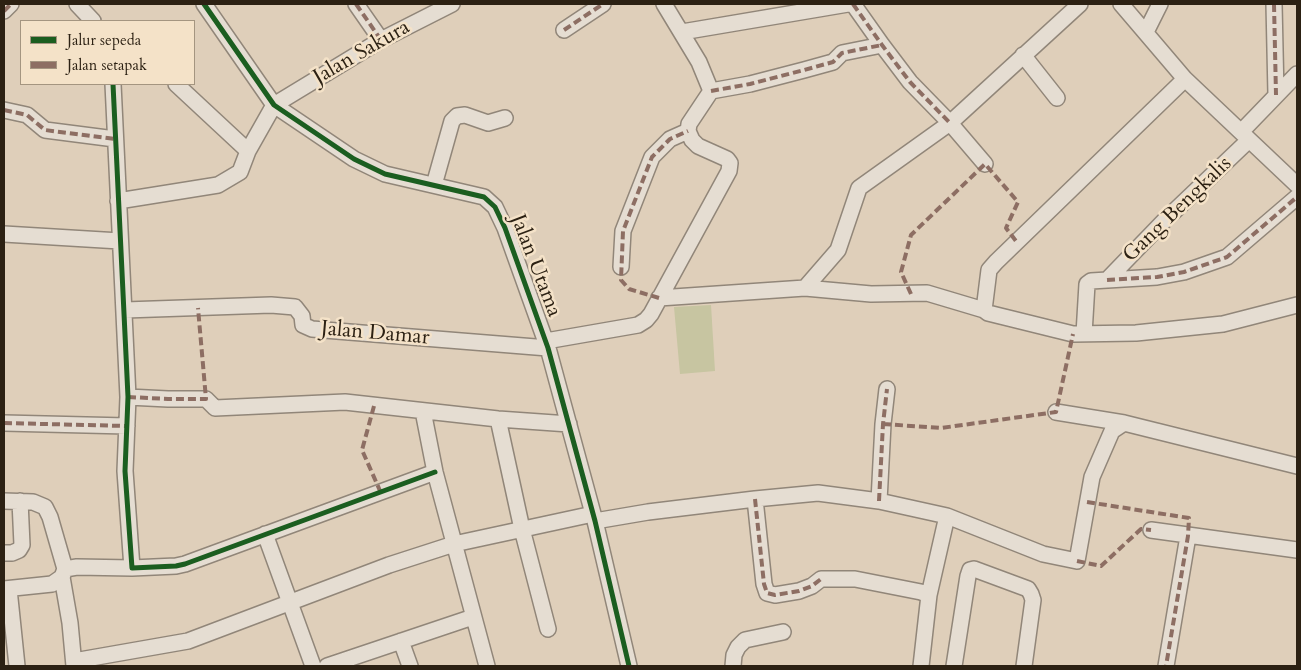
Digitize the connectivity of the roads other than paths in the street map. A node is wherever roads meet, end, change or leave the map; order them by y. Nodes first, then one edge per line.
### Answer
1 (11, 4) edge
2 (76, 4) edge
3 (204, 4) edge
4 (356, 4) edge
5 (452, 4) edge
6 (603, 4) edge
7 (664, 4) edge
8 (848, 4) edge
9 (853, 4) edge
10 (1080, 4) edge
11 (1121, 4) edge
12 (1160, 4) edge
13 (1274, 4) edge
14 (4, 11) edge
15 (92, 20) edge
16 (564, 30) dead end
17 (682, 32) junction
18 (1146, 32) junction
19 (381, 40) junction
20 (882, 45) junction
21 (1023, 55) junction
22 (1297, 74) edge
23 (1185, 78) junction
24 (113, 85) edge
25 (177, 85) edge
26 (711, 92) junction
27 (1276, 95) junction
28 (1057, 98) dead end
29 (274, 105) junction
30 (4, 110) edge
31 (505, 118) dead end
32 (950, 123) junction
33 (688, 131) junction
34 (1245, 136) junction
35 (116, 139) junction
36 (248, 151) junction
37 (985, 164) dead end
38 (1297, 184) edge
39 (434, 185) junction
40 (1297, 197) edge
41 (118, 201) junction
42 (4, 234) edge
43 (120, 241) junction
44 (621, 267) dead end
45 (1107, 280) junction
46 (806, 288) junction
47 (659, 298) junction
48 (1297, 305) edge
49 (124, 310) junction
50 (984, 310) junction
51 (1084, 334) junction
52 (547, 344) junction
53 (887, 389) dead end
54 (128, 396) junction
55 (423, 411) junction
56 (1056, 412) dead end
57 (498, 419) junction
58 (4, 423) edge
59 (1124, 423) junction
60 (569, 424) junction
61 (127, 426) junction
62 (1297, 466) edge
63 (435, 472) junction
64 (755, 498) junction
65 (4, 501) edge
66 (879, 501) junction
67 (20, 502) junction
68 (947, 516) junction
69 (594, 518) junction
70 (522, 529) junction
71 (1151, 530) dead end
72 (265, 534) junction
73 (1188, 536) junction
74 (454, 544) junction
75 (1297, 550) edge
76 (4, 553) edge
77 (132, 568) junction
78 (64, 573) junction
79 (6, 589) edge
80 (930, 595) junction
81 (291, 604) junction
82 (474, 616) junction
83 (548, 630) dead end
84 (783, 632) dead end
85 (401, 641) junction
86 (74, 664) edge
87 (17, 666) edge
88 (314, 666) edge
89 (331, 666) edge
90 (410, 666) edge
91 (487, 666) edge
92 (629, 666) edge
93 (733, 666) edge
94 (921, 666) edge
95 (954, 666) edge
96 (1024, 666) edge
97 (1166, 666) edge

1 - 14 street
2 - 15 street
3 - 29 street, Jalan Utama
4 - 19 street
5 - 19 street, Jalan Sakura
6 - 16 street
7 - 17 street
8 - 17 street
9 - 20 street
10 - 21 street
11 - 18 street
12 - 18 street
13 - 27 street
17 - 26 street
18 - 23 street
19 - 29 street, Jalan Sakura
20 - 26 street
20 - 32 street
21 - 28 street
21 - 32 street
22 - 27 street, Gang Bengkalis
23 - 34 street
23 - 50 street
24 - 35 street
25 - 36 street
26 - 33 street
27 - 34 street, Gang Bengkalis
29 - 36 street
29 - 39 street, Jalan Utama
30 - 35 street
31 - 39 street
32 - 37 street
32 - 46 street
33 - 44 street
33 - 47 street
34 - 38 street
34 - 45 street, Gang Bengkalis
35 - 41 street
36 - 41 street
39 - 52 street, Jalan Utama
40 - 45 street
41 - 43 street
42 - 43 street
43 - 49 street
45 - 51 street
46 - 47 street
46 - 50 street
47 - 52 street
48 - 51 street
49 - 52 street, Jalan Damar
49 - 54 street
50 - 51 street
52 - 60 street, Jalan Utama
53 - 66 street
54 - 55 street
54 - 61 street
55 - 57 street
55 - 63 street
56 - 59 street
57 - 60 street
57 - 70 street
58 - 61 street
59 - 62 street
59 - 68 street
60 - 69 street, Jalan Utama
61 - 77 street
63 - 72 street
63 - 74 street
64 - 66 street
64 - 69 street
64 - 80 street
65 - 67 street
66 - 68 street
67 - 76 street
67 - 78 street
68 - 80 street
69 - 70 street
69 - 92 street, Jalan Utama
70 - 74 street
70 - 83 street
71 - 73 street
72 - 77 street
72 - 81 street
73 - 75 street
73 - 97 street
74 - 81 street
74 - 82 street
77 - 78 street
78 - 79 street
78 - 86 street
79 - 87 street
80 - 94 street
81 - 86 street
81 - 88 street
82 - 85 street
82 - 91 street
84 - 93 street
85 - 89 street
85 - 90 street
95 - 96 street

